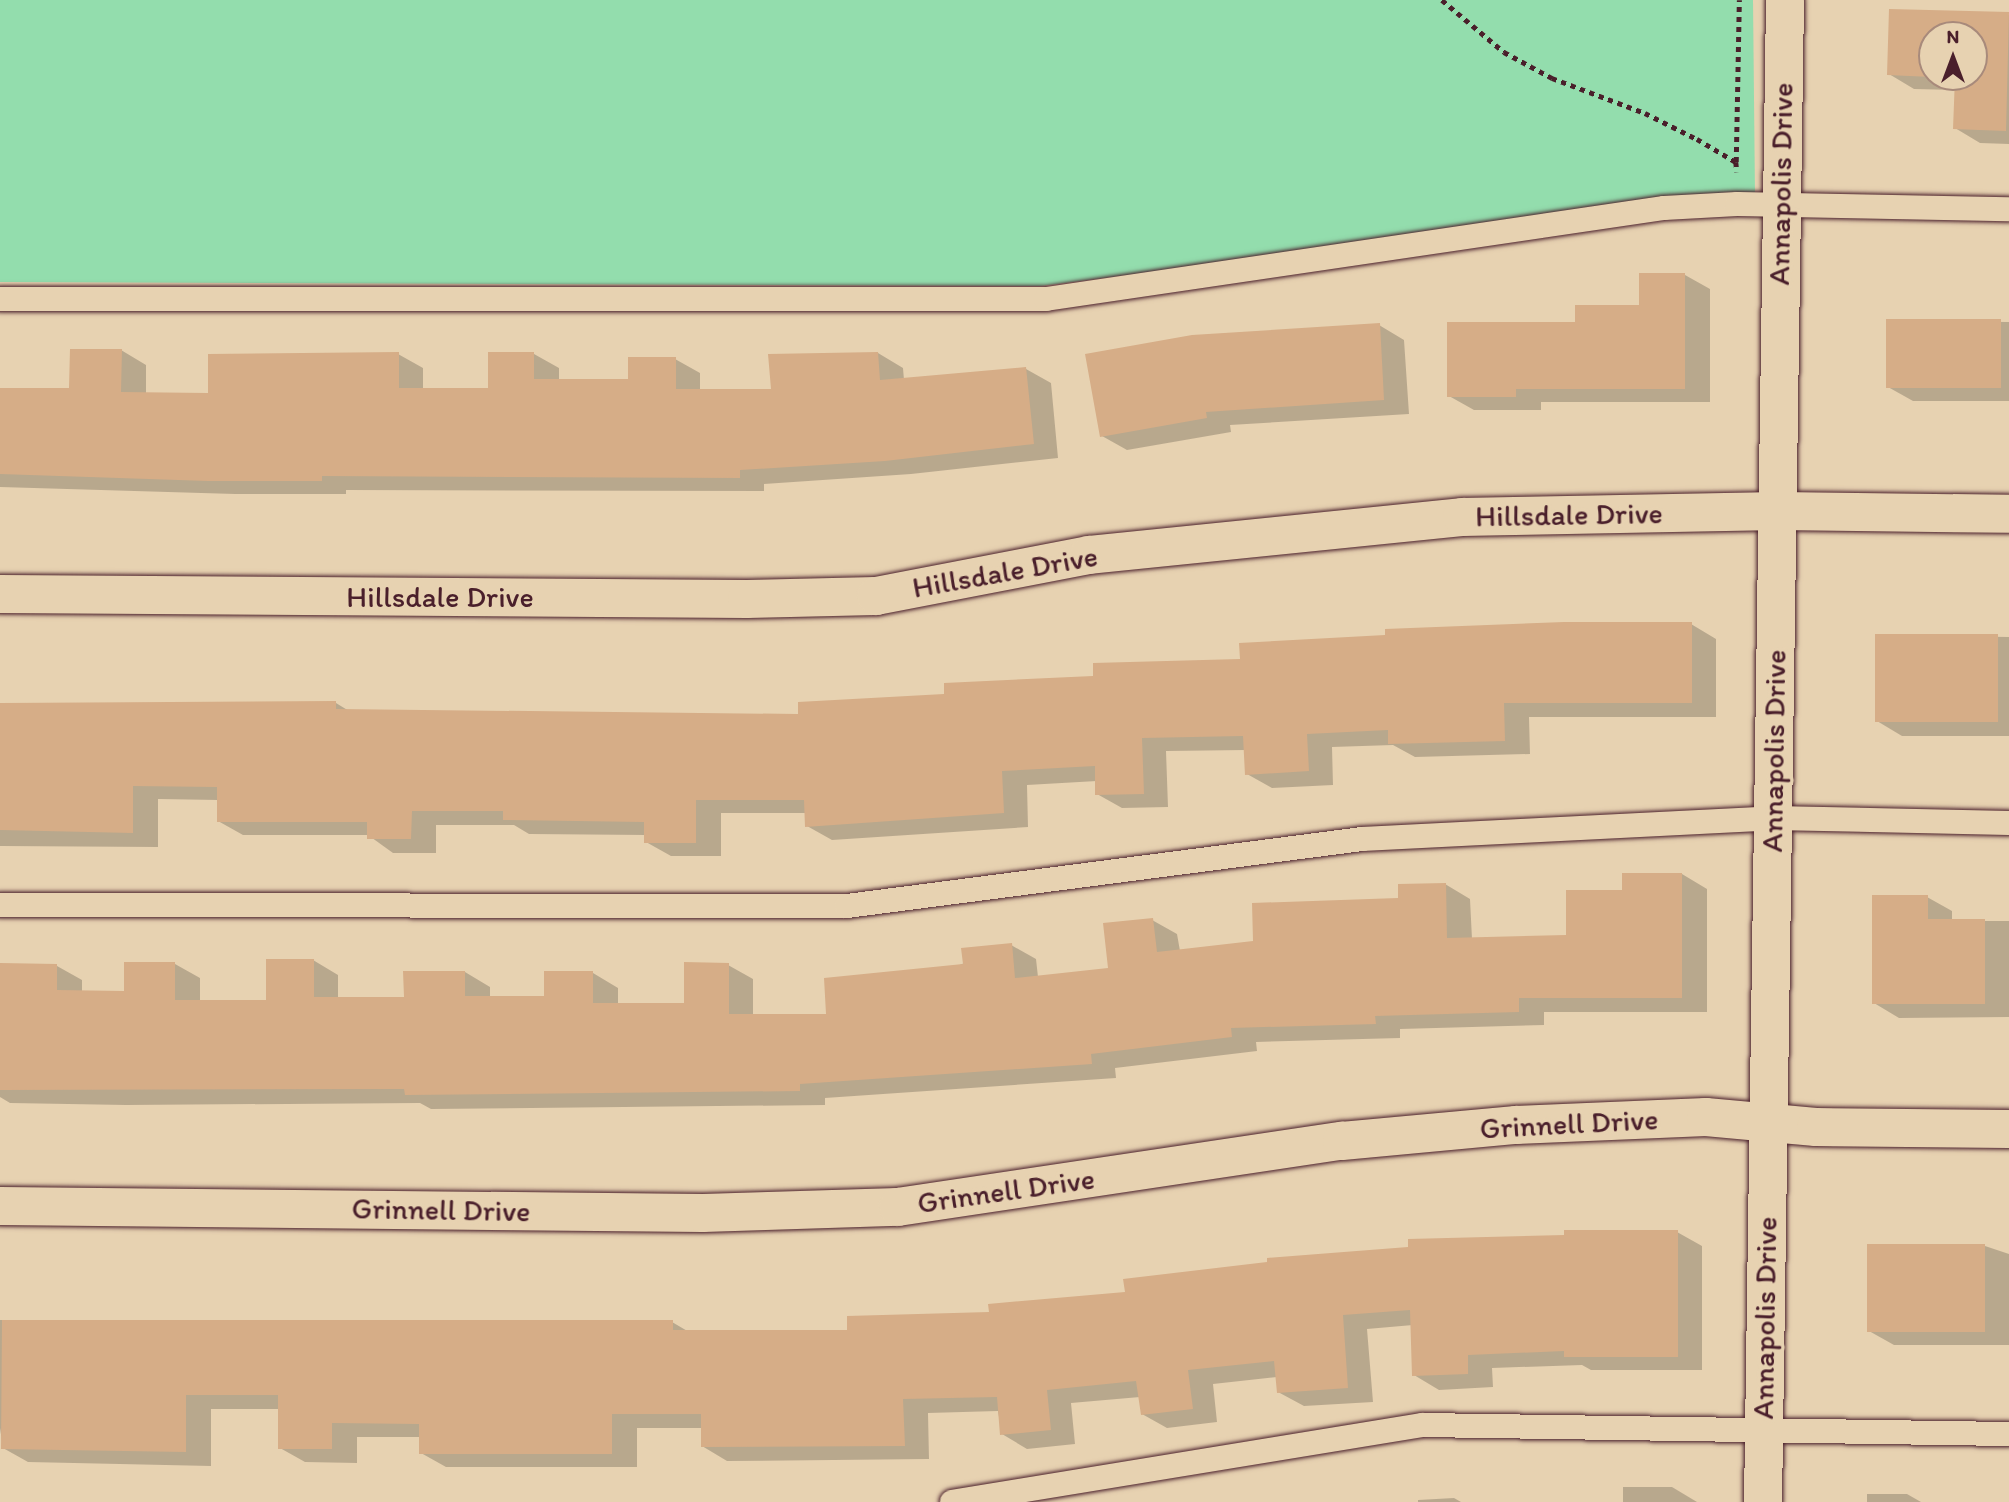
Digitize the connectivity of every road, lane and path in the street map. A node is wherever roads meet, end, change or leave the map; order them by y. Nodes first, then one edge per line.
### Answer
1 (1442, 0) edge
2 (1739, 0) edge
3 (1785, 0) edge
4 (1737, 162) junction
5 (1737, 204) junction
6 (1780, 207) junction
7 (2009, 209) edge
8 (0, 299) edge
9 (1778, 511) junction
10 (2009, 514) edge
11 (0, 594) edge
12 (1773, 818) junction
13 (2009, 823) edge
14 (0, 905) edge
15 (1767, 1122) junction
16 (2009, 1129) edge
17 (0, 1206) edge
18 (1764, 1431) junction
19 (2009, 1434) edge
20 (953, 1502) edge
21 (1763, 1502) edge

1 - 4 path
2 - 4 path
3 - 6 street, Annapolis Drive
4 - 5 path
5 - 6 lane
5 - 8 lane
6 - 7 lane
6 - 9 street, Annapolis Drive
9 - 10 street, Hillsdale Drive
9 - 11 street, Hillsdale Drive
9 - 12 street, Annapolis Drive
12 - 13 lane
12 - 14 lane
12 - 15 street, Annapolis Drive
15 - 16 street, Grinnell Drive
15 - 17 street, Grinnell Drive
15 - 18 street, Annapolis Drive
18 - 19 lane
18 - 20 lane
18 - 21 street, Annapolis Drive

